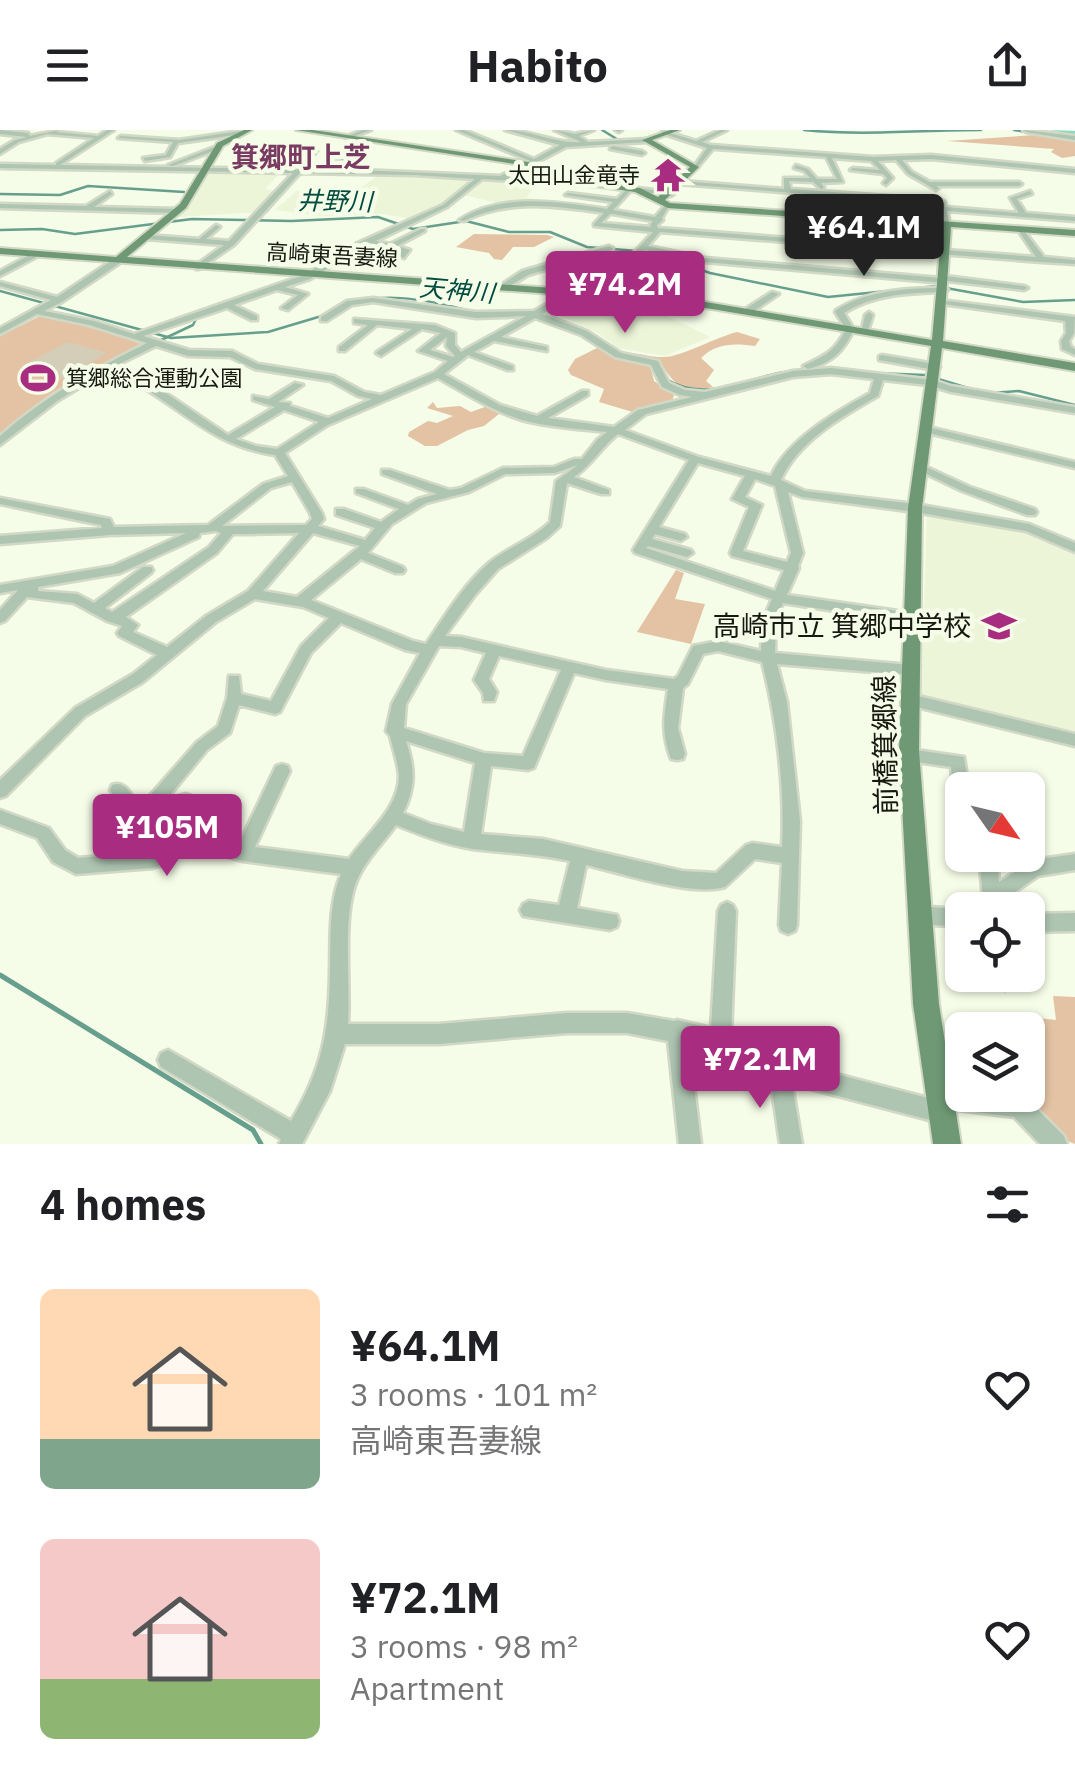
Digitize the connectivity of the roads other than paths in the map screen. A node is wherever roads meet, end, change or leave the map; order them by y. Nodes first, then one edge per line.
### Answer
1 (8, 130) edge
2 (56, 130) edge
3 (80, 130) edge
4 (162, 130) edge
5 (214, 130) edge
6 (299, 130) edge
7 (368, 130) edge
8 (458, 130) edge
9 (508, 130) edge
10 (554, 130) edge
11 (592, 130) edge
12 (641, 130) edge
13 (678, 130) edge
14 (724, 130) edge
15 (1026, 130) edge
16 (0, 132) edge
17 (245, 132) edge
18 (603, 132) edge
19 (33, 133) edge
20 (46, 133) junction
21 (66, 134) junction
22 (104, 134) edge
23 (137, 134) edge
24 (660, 134) junction
25 (518, 135) junction
26 (348, 137) junction
27 (528, 138) junction
28 (1075, 138) edge
29 (580, 139) junction
30 (646, 140) junction
31 (177, 142) junction
32 (627, 142) junction
33 (697, 142) junction
34 (569, 144) junction
35 (496, 145) junction
36 (711, 147) junction
37 (216, 148) junction
38 (616, 149) junction
39 (548, 151) junction
40 (642, 153) dead end
41 (0, 154) edge
42 (828, 156) junction
43 (903, 156) junction
44 (165, 158) junction
45 (873, 159) junction
46 (950, 159) junction
47 (182, 160) junction
48 (528, 161) junction
49 (57, 164) junction
50 (32, 165) junction
51 (607, 165) dead end
52 (0, 166) edge
53 (22, 166) junction
54 (380, 166) dead end
55 (131, 167) junction
56 (165, 168) junction
57 (696, 168) junction
58 (1040, 168) junction
59 (205, 169) junction
60 (356, 169) junction
61 (853, 170) dead end
62 (298, 171) junction
63 (324, 171) junction
64 (834, 171) junction
65 (1075, 171) edge
66 (882, 172) junction
67 (954, 174) junction
68 (0, 175) edge
69 (1011, 176) dead end
70 (481, 177) junction
71 (1046, 178) dead end
72 (314, 179) dead end
73 (500, 179) junction
74 (581, 180) junction
75 (815, 181) junction
76 (877, 181) dead end
77 (681, 183) junction
78 (886, 183) junction
79 (928, 183) junction
80 (594, 184) junction
81 (1019, 184) dead end
82 (633, 189) junction
83 (771, 189) junction
84 (788, 190) junction
85 (110, 193) dead end
86 (671, 194) junction
87 (826, 194) junction
88 (1030, 194) dead end
89 (460, 195) junction
90 (568, 195) dead end
91 (152, 197) dead end
92 (892, 198) junction
93 (620, 201) junction
94 (663, 203) junction
95 (497, 205) junction
96 (0, 206) edge
97 (944, 206) junction
98 (88, 207) junction
99 (136, 209) junction
100 (177, 211) junction
101 (609, 212) junction
102 (762, 213) junction
103 (1024, 215) junction
104 (1053, 217) junction
105 (1075, 218) edge
106 (462, 220) dead end
107 (660, 220) junction
108 (947, 225) junction
109 (216, 227) dead end
110 (423, 230) dead end
111 (1022, 230) junction
112 (657, 232) junction
113 (1057, 232) junction
114 (1075, 233) edge
115 (146, 237) junction
116 (200, 241) junction
117 (368, 241) junction
118 (231, 243) junction
119 (386, 246) junction
120 (609, 248) dead end
121 (643, 250) junction
122 (0, 251) edge
123 (350, 251) junction
124 (38, 254) junction
125 (946, 254) junction
126 (401, 256) dead end
127 (1042, 260) junction
128 (117, 261) junction
129 (1075, 262) edge
130 (199, 267) junction
131 (0, 274) edge
132 (312, 274) junction
133 (0, 284) edge
134 (505, 285) junction
135 (278, 288) junction
136 (944, 288) junction
137 (1024, 288) dead end
138 (577, 290) junction
139 (775, 294) dead end
140 (58, 300) junction
141 (228, 305) junction
142 (285, 308) dead end
143 (40, 311) junction
144 (748, 311) junction
145 (463, 312) junction
146 (537, 312) junction
147 (869, 315) dead end
148 (254, 318) dead end
149 (324, 319) dead end
150 (1072, 320) edge
151 (357, 322) dead end
152 (375, 323) junction
153 (420, 326) junction
154 (435, 328) junction
155 (850, 329) junction
156 (0, 331) edge
157 (864, 331) junction
158 (447, 334) junction
159 (142, 335) junction
160 (892, 336) junction
161 (492, 338) junction
162 (153, 344) junction
163 (938, 344) junction
164 (520, 345) junction
165 (342, 349) dead end
166 (544, 349) dead end
167 (1075, 352) edge
168 (381, 353) dead end
169 (460, 356) junction
170 (492, 362) junction
171 (106, 366) junction
172 (1075, 367) edge
173 (510, 368) dead end
174 (438, 374) junction
175 (879, 377) junction
176 (934, 378) junction
177 (756, 379) junction
178 (736, 382) dead end
179 (298, 386) dead end
180 (585, 392) dead end
181 (716, 394) junction
182 (256, 398) dead end
183 (384, 398) junction
184 (273, 401) junction
185 (286, 405) junction
186 (1075, 410) edge
187 (328, 421) junction
188 (536, 422) junction
189 (928, 430) junction
190 (619, 432) junction
191 (230, 438) junction
192 (0, 442) edge
193 (279, 452) junction
194 (587, 457) junction
195 (695, 459) junction
196 (1075, 465) edge
197 (922, 468) junction
198 (386, 472) dead end
199 (752, 474) junction
200 (293, 478) junction
201 (566, 478) junction
202 (777, 482) junction
203 (360, 491) dead end
204 (604, 492) dead end
205 (449, 494) junction
206 (0, 500) edge
207 (915, 508) junction
208 (408, 509) junction
209 (340, 512) dead end
210 (1031, 512) dead end
211 (383, 527) junction
212 (204, 530) junction
213 (230, 530) junction
214 (109, 531) junction
215 (309, 531) junction
216 (648, 535) junction
217 (682, 537) dead end
218 (0, 540) edge
219 (1075, 548) edge
220 (363, 549) junction
221 (687, 553) dead end
222 (130, 566) junction
223 (793, 568) junction
224 (146, 570) junction
225 (399, 570) dead end
226 (170, 580) junction
227 (31, 586) junction
228 (0, 589) edge
229 (254, 594) junction
230 (781, 598) junction
231 (299, 602) junction
232 (95, 609) junction
233 (116, 617) junction
234 (338, 617) junction
235 (0, 618) edge
236 (912, 618) junction
237 (433, 646) junction
238 (494, 650) junction
239 (168, 654) junction
240 (768, 658) junction
241 (569, 667) junction
242 (910, 670) junction
243 (234, 680) dead end
244 (676, 685) junction
245 (234, 698) junction
246 (488, 698) dead end
247 (910, 700) junction
248 (394, 731) junction
249 (1075, 740) edge
250 (677, 754) dead end
251 (910, 755) junction
252 (484, 759) junction
253 (282, 771) dead end
254 (959, 772) edge
255 (2, 785) edge
256 (118, 790) dead end
257 (186, 801) dead end
258 (150, 807) junction
259 (393, 816) junction
260 (0, 817) edge
261 (471, 841) junction
262 (243, 853) junction
263 (580, 855) junction
264 (792, 856) junction
265 (1075, 862) edge
266 (352, 868) junction
267 (1006, 892) edge
268 (529, 910) dead end
269 (727, 911) dead end
270 (566, 914) junction
271 (921, 916) junction
272 (945, 917) edge
273 (610, 921) dead end
274 (1075, 922) edge
275 (1045, 923) edge
276 (788, 925) dead end
277 (677, 1030) junction
278 (338, 1034) junction
279 (722, 1040) junction
280 (168, 1060) dead end
281 (779, 1070) junction
282 (940, 1104) junction
283 (292, 1140) edge
284 (690, 1144) edge
285 (791, 1144) edge
286 (948, 1144) edge
287 (1056, 1144) edge

1 - 16 street
2 - 20 street
3 - 21 street
4 - 5 street
6 - 26 main road
7 - 26 street
8 - 35 street
9 - 25 street
10 - 27 street
10 - 29 street
11 - 29 street
12 - 24 street
13 - 24 main road
14 - 33 street
15 - 28 street
16 - 19 street
17 - 31 street
17 - 37 main road
18 - 29 street
19 - 20 street
19 - 41 street
20 - 21 street
21 - 22 street
22 - 23 street
22 - 49 street
23 - 31 street
24 - 30 main road
24 - 33 street
25 - 27 street
25 - 35 street
26 - 48 main road
27 - 34 street
29 - 32 street
29 - 34 street
30 - 32 street
30 - 57 main road
31 - 44 street
32 - 38 street
33 - 36 street
34 - 38 street
34 - 39 street
35 - 39 street
35 - 48 street
36 - 42 street
36 - 57 street
37 - 47 street
37 - 59 main road
38 - 40 street
39 - 48 street
41 - 50 street
42 - 45 street
42 - 64 street
43 - 45 street
43 - 46 street
43 - 79 street
44 - 47 street
44 - 55 street
45 - 66 street
46 - 58 street
46 - 67 street
47 - 56 street
48 - 73 street
48 - 74 main road
49 - 50 street
49 - 55 street
50 - 53 street
51 - 74 street
52 - 53 street
53 - 68 street
54 - 60 street
55 - 56 street
56 - 59 street
57 - 77 main road
58 - 65 street
58 - 71 street
59 - 62 street
59 - 100 main road
60 - 63 street
60 - 63 street
60 - 70 street
61 - 66 street
62 - 63 street
62 - 118 street
63 - 72 street
64 - 75 street
64 - 75 street
66 - 78 street
67 - 69 street
67 - 79 street
70 - 73 street
70 - 89 street
73 - 80 street
74 - 80 main road
75 - 84 street
75 - 87 street
76 - 78 street
77 - 83 street
77 - 86 main road
78 - 92 street
79 - 81 street
79 - 97 street
80 - 82 main road
82 - 86 street
82 - 93 street
82 - 94 main road
83 - 84 street
83 - 102 street
84 - 87 street
85 - 98 street
86 - 94 main road
87 - 92 street
88 - 103 street
89 - 95 street
89 - 117 street
90 - 93 street
91 - 99 street
92 - 97 street
93 - 101 street
94 - 102 main road
94 - 107 street
95 - 101 street
95 - 106 street
96 - 98 street
97 - 103 street
97 - 108 street
98 - 99 street
99 - 100 street
100 - 115 main road
101 - 107 street
101 - 112 street
102 - 108 main road
103 - 104 street
104 - 105 street
104 - 113 street
107 - 112 street
108 - 111 main road
108 - 125 main road, 前橋箕郷線
109 - 116 street
110 - 119 street
111 - 113 main road
111 - 127 street
112 - 121 street
112 - 125 street
113 - 114 main road
115 - 116 street
115 - 128 main road
116 - 118 street
117 - 119 street
117 - 123 street
118 - 130 street
119 - 123 street
119 - 126 street
120 - 134 street
121 - 136 street
121 - 138 street
122 - 124 main road, 高崎東吾妻線
123 - 132 street
124 - 128 main road, 高崎東吾妻線
124 - 131 street
125 - 127 street
125 - 136 main road, 前橋箕郷線
127 - 129 street
128 - 130 main road, 高崎東吾妻線
128 - 140 street
130 - 132 main road, 高崎東吾妻線
132 - 134 main road, 高崎東吾妻線
132 - 135 street
133 - 140 street
134 - 138 main road, 高崎東吾妻線
135 - 141 street
135 - 142 street
136 - 137 street
136 - 150 street
136 - 155 street
136 - 163 main road, 前橋箕郷線
138 - 144 main road, 高崎東吾妻線
138 - 146 street
139 - 144 street
140 - 143 street
141 - 148 street
141 - 159 street
143 - 156 street
143 - 159 street
144 - 155 main road, 高崎東吾妻線
145 - 146 street
145 - 149 street
145 - 154 street
146 - 161 street
146 - 181 street
147 - 157 street
150 - 167 street
151 - 152 street
152 - 153 street
152 - 165 street
153 - 154 street
153 - 168 street
154 - 158 street
155 - 157 main road, 高崎東吾妻線
155 - 177 street
157 - 160 main road, 高崎東吾妻線
158 - 169 street
158 - 169 street
159 - 162 street
160 - 163 main road, 高崎東吾妻線
160 - 176 street
161 - 164 street
161 - 169 street
162 - 171 street
162 - 183 street
163 - 172 main road, 高崎東吾妻線
163 - 176 main road, 前橋箕郷線
164 - 166 street
164 - 170 street
169 - 170 street
169 - 174 street
170 - 173 street
171 - 191 street
171 - 192 street
174 - 183 street
174 - 188 street
175 - 176 street
175 - 177 street
175 - 202 street
176 - 186 street
176 - 189 main road, 前橋箕郷線
177 - 178 street
177 - 181 street
179 - 184 street
180 - 188 street
181 - 190 street
182 - 184 street
183 - 187 street
184 - 185 street
185 - 187 street
185 - 191 street
187 - 193 street
188 - 190 street
189 - 196 street
189 - 197 main road, 前橋箕郷線
190 - 194 street
190 - 195 street
191 - 193 street
193 - 200 street
194 - 201 street
194 - 205 street
195 - 199 street
195 - 216 street
197 - 207 main road, 前橋箕郷線
197 - 210 street
198 - 205 street
199 - 202 street
199 - 223 street
200 - 212 street
200 - 215 street
201 - 204 street
201 - 237 street
202 - 207 street
202 - 223 street
203 - 208 street
205 - 208 street
206 - 214 street
207 - 219 street
207 - 236 main road, 前橋箕郷線
208 - 211 street
209 - 211 street
211 - 220 street
212 - 213 street
212 - 214 street
212 - 222 street
213 - 215 street
213 - 226 street
214 - 218 street
215 - 220 street
215 - 229 street
216 - 217 street
216 - 221 street
216 - 230 street
220 - 225 street
220 - 231 street
222 - 224 street
222 - 227 street
223 - 230 street
224 - 226 street
224 - 232 street
226 - 233 street
227 - 228 street
227 - 232 street
227 - 235 street
229 - 231 street
229 - 239 street
230 - 236 street
230 - 240 street
231 - 234 street
232 - 233 street
233 - 239 street
234 - 237 street
234 - 245 street
236 - 242 main road, 前橋箕郷線
237 - 238 street
237 - 248 street
238 - 241 street
238 - 246 street
239 - 255 street
240 - 242 street
240 - 244 street
240 - 264 street
241 - 244 street
241 - 252 street
242 - 247 main road, 前橋箕郷線
243 - 245 street
244 - 250 street
245 - 258 street
247 - 249 street
247 - 251 main road, 前橋箕郷線
248 - 252 street
248 - 259 street
251 - 254 street
251 - 271 main road, 前橋箕郷線
252 - 261 street
253 - 262 street
256 - 258 street
257 - 258 street
259 - 261 street
259 - 266 street
260 - 262 street
261 - 263 street
262 - 266 street
263 - 264 street
263 - 270 street
264 - 276 street
265 - 267 street
266 - 278 street
268 - 270 street
269 - 279 street
270 - 273 street
271 - 272 street
271 - 282 main road, 前橋箕郷線
274 - 275 street
277 - 278 street
277 - 279 street
277 - 284 street
278 - 283 street
279 - 281 street
280 - 283 street
281 - 282 street
281 - 285 street
282 - 286 main road, 前橋箕郷線
282 - 287 street

